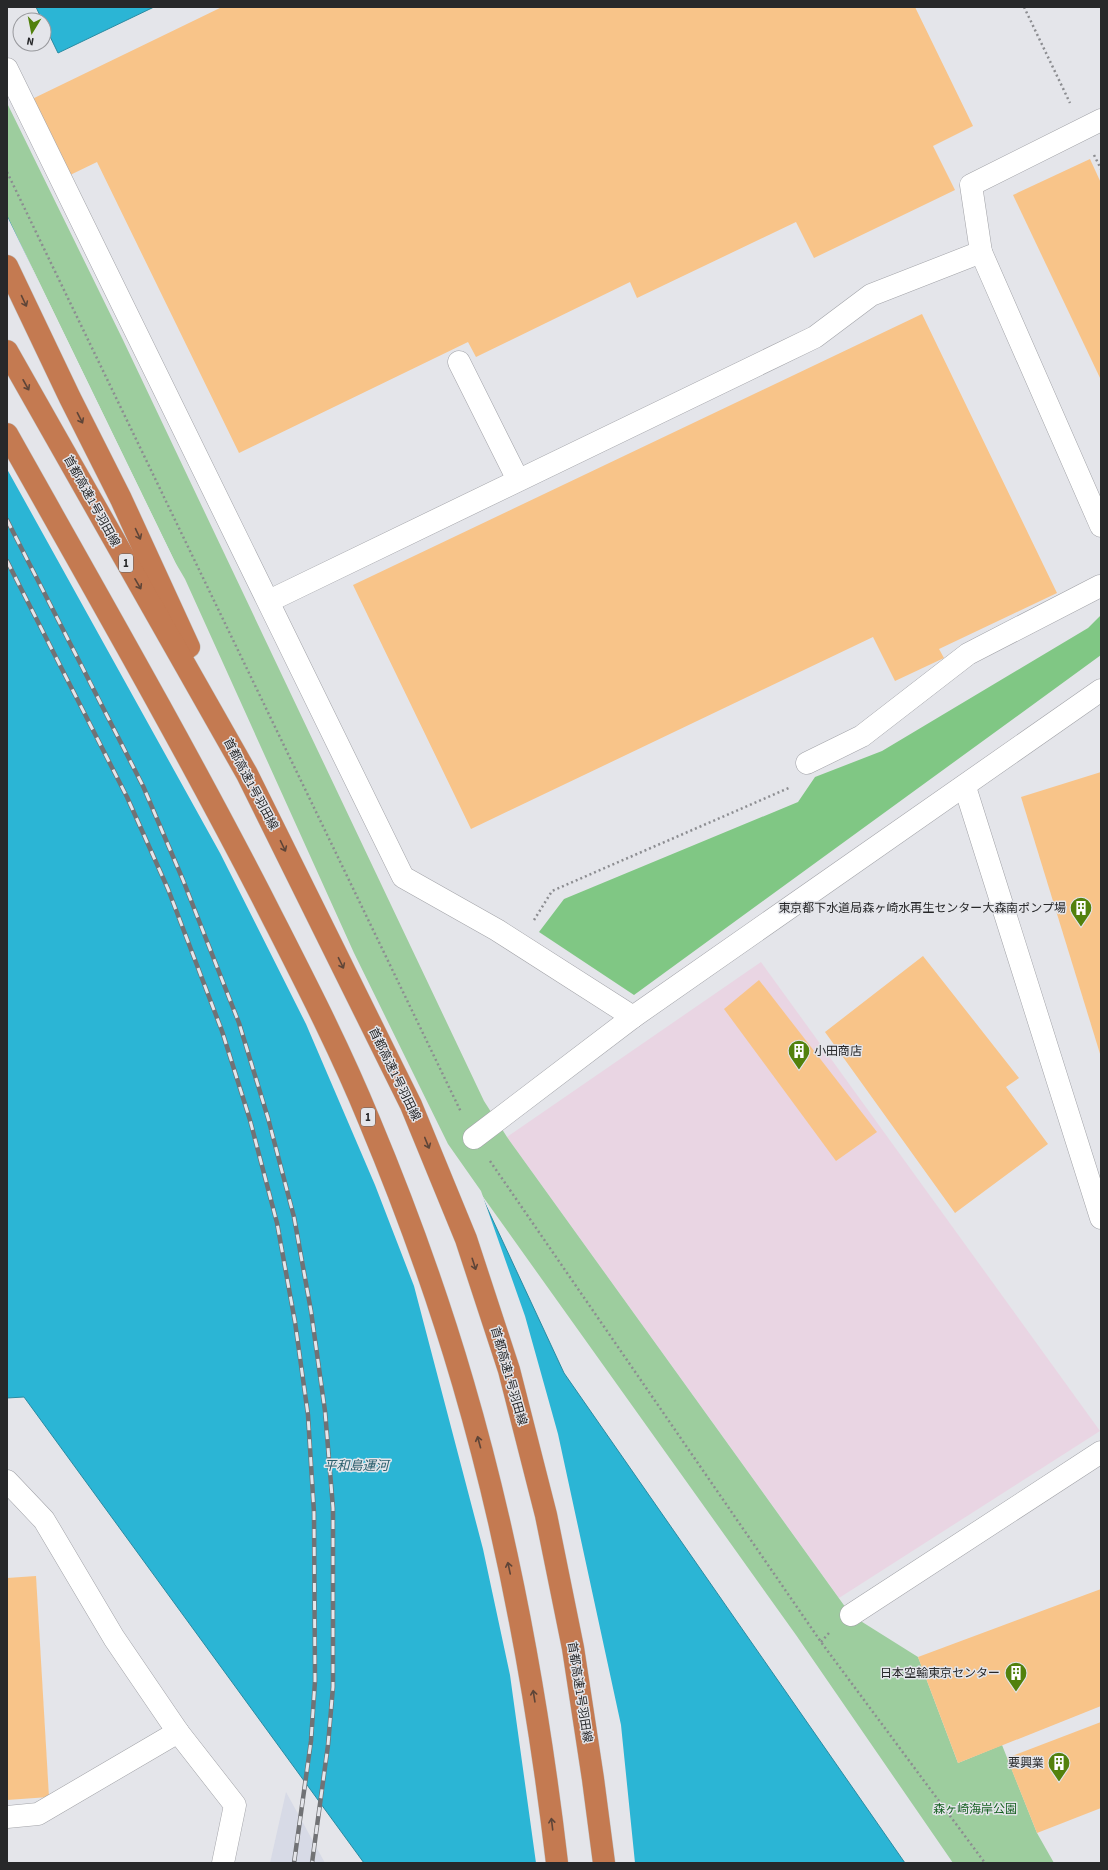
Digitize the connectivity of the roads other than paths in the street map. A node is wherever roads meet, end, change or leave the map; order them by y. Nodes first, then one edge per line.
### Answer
1 (7, 69) edge
2 (1101, 120) edge
3 (981, 252) junction
4 (7, 266) edge
5 (7, 351) edge
6 (459, 362) dead end
7 (7, 434) edge
8 (518, 480) junction
9 (1101, 526) edge
10 (1101, 584) edge
11 (269, 601) junction
12 (1101, 690) edge
13 (807, 763) road end
14 (247, 774) junction
15 (965, 787) junction
16 (633, 1017) junction
17 (474, 1138) road end
18 (1101, 1218) edge
19 (1101, 1452) edge
20 (7, 1480) edge
21 (851, 1615) dead end
22 (178, 1732) junction
23 (7, 1817) edge
24 (223, 1863) edge
25 (557, 1863) edge
26 (604, 1863) edge

1 - 11 street
2 - 3 street
3 - 8 street
3 - 9 street
4 -> 14 highway
5 -> 14 highway, 首都高速1号羽田線 / 1
6 - 8 street
25 -> 7 highway, 1
8 - 11 street
10 - 13 street
11 - 16 street
12 - 15 street
14 -> 26 highway, 首都高速1号羽田線 / 1
15 - 16 street
15 - 18 street
16 - 17 street
19 - 21 street
20 - 22 street
22 - 23 street
22 - 24 street

